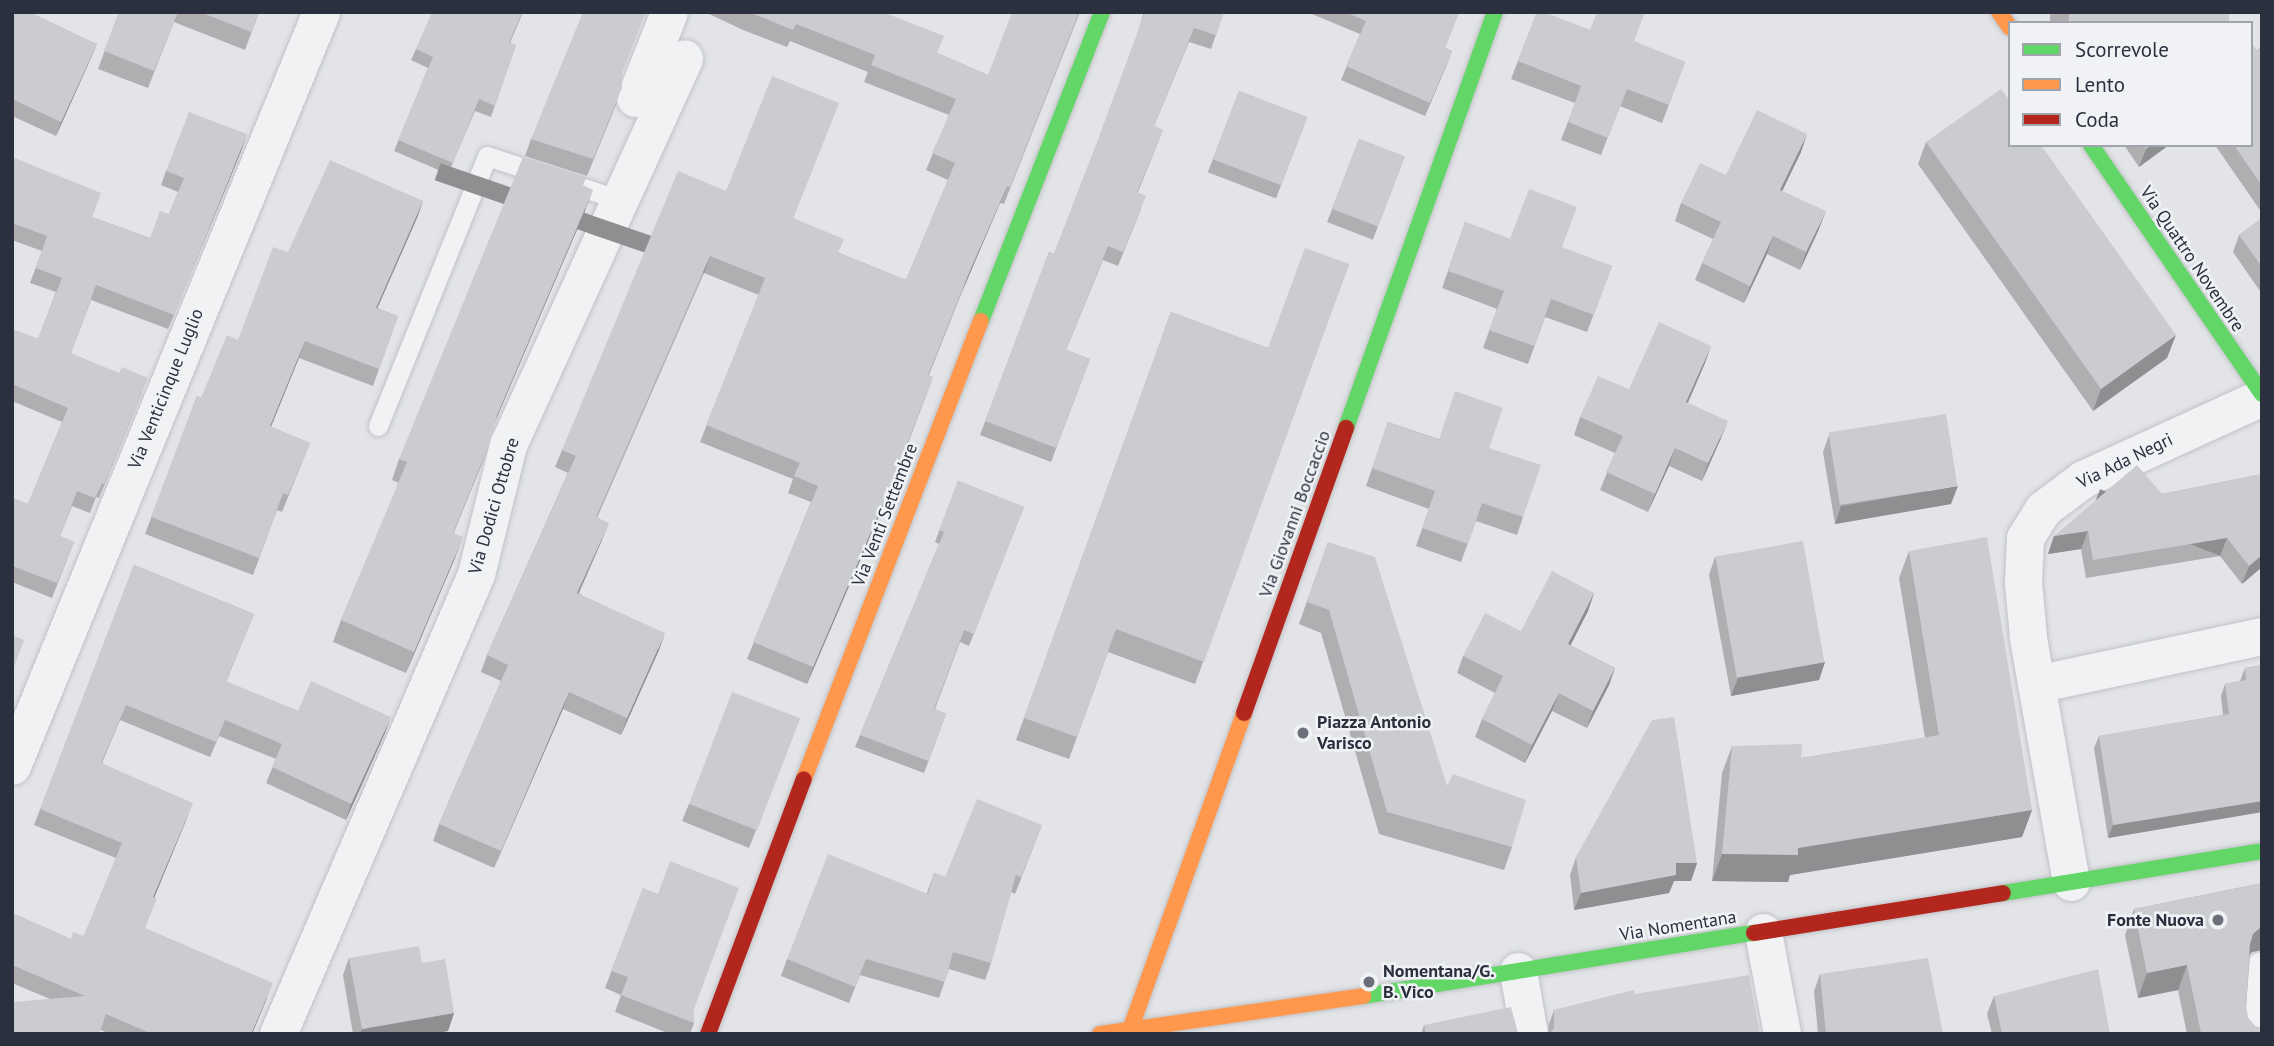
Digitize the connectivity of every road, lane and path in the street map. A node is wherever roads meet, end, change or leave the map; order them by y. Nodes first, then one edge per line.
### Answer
1 (321, 12) edge
2 (669, 12) edge
3 (1102, 12) edge
4 (1495, 12) edge
5 (684, 58) dead end
6 (635, 98) dead end
7 (2092, 147) edge
8 (620, 200) junction
9 (2262, 395) edge
10 (378, 426) dead end
11 (2262, 636) edge
12 (2036, 684) junction
13 (12, 765) edge
14 (2262, 851) edge
15 (2071, 882) junction
16 (1763, 932) junction
17 (2262, 970) edge
18 (1518, 971) junction
19 (1130, 1030) junction
20 (278, 1034) edge
21 (708, 1034) edge
22 (1100, 1034) edge
23 (1529, 1034) edge
24 (1782, 1034) edge
25 (2258, 1034) edge

1 - 13 street, Via Venticinque Luglio
2 - 6 street
3 - 21 street, Via Venti Settembre
4 - 19 street, Via Giovanni Boccaccio
5 - 8 street, Via Dodici Ottobre
7 - 9 street, Via Quattro Novembre
8 - 10 lane
8 - 20 street, Via Dodici Ottobre
9 - 12 street, Via Ada Negri
11 - 12 street
12 - 15 street, Via Ada Negri
14 - 15 street, Via Nomentana
15 - 16 street, Via Nomentana
16 - 18 street, Via Nomentana
16 - 24 street
17 - 25 street
18 - 19 street, Via Nomentana
18 - 23 street
19 - 22 street, Via Nomentana

